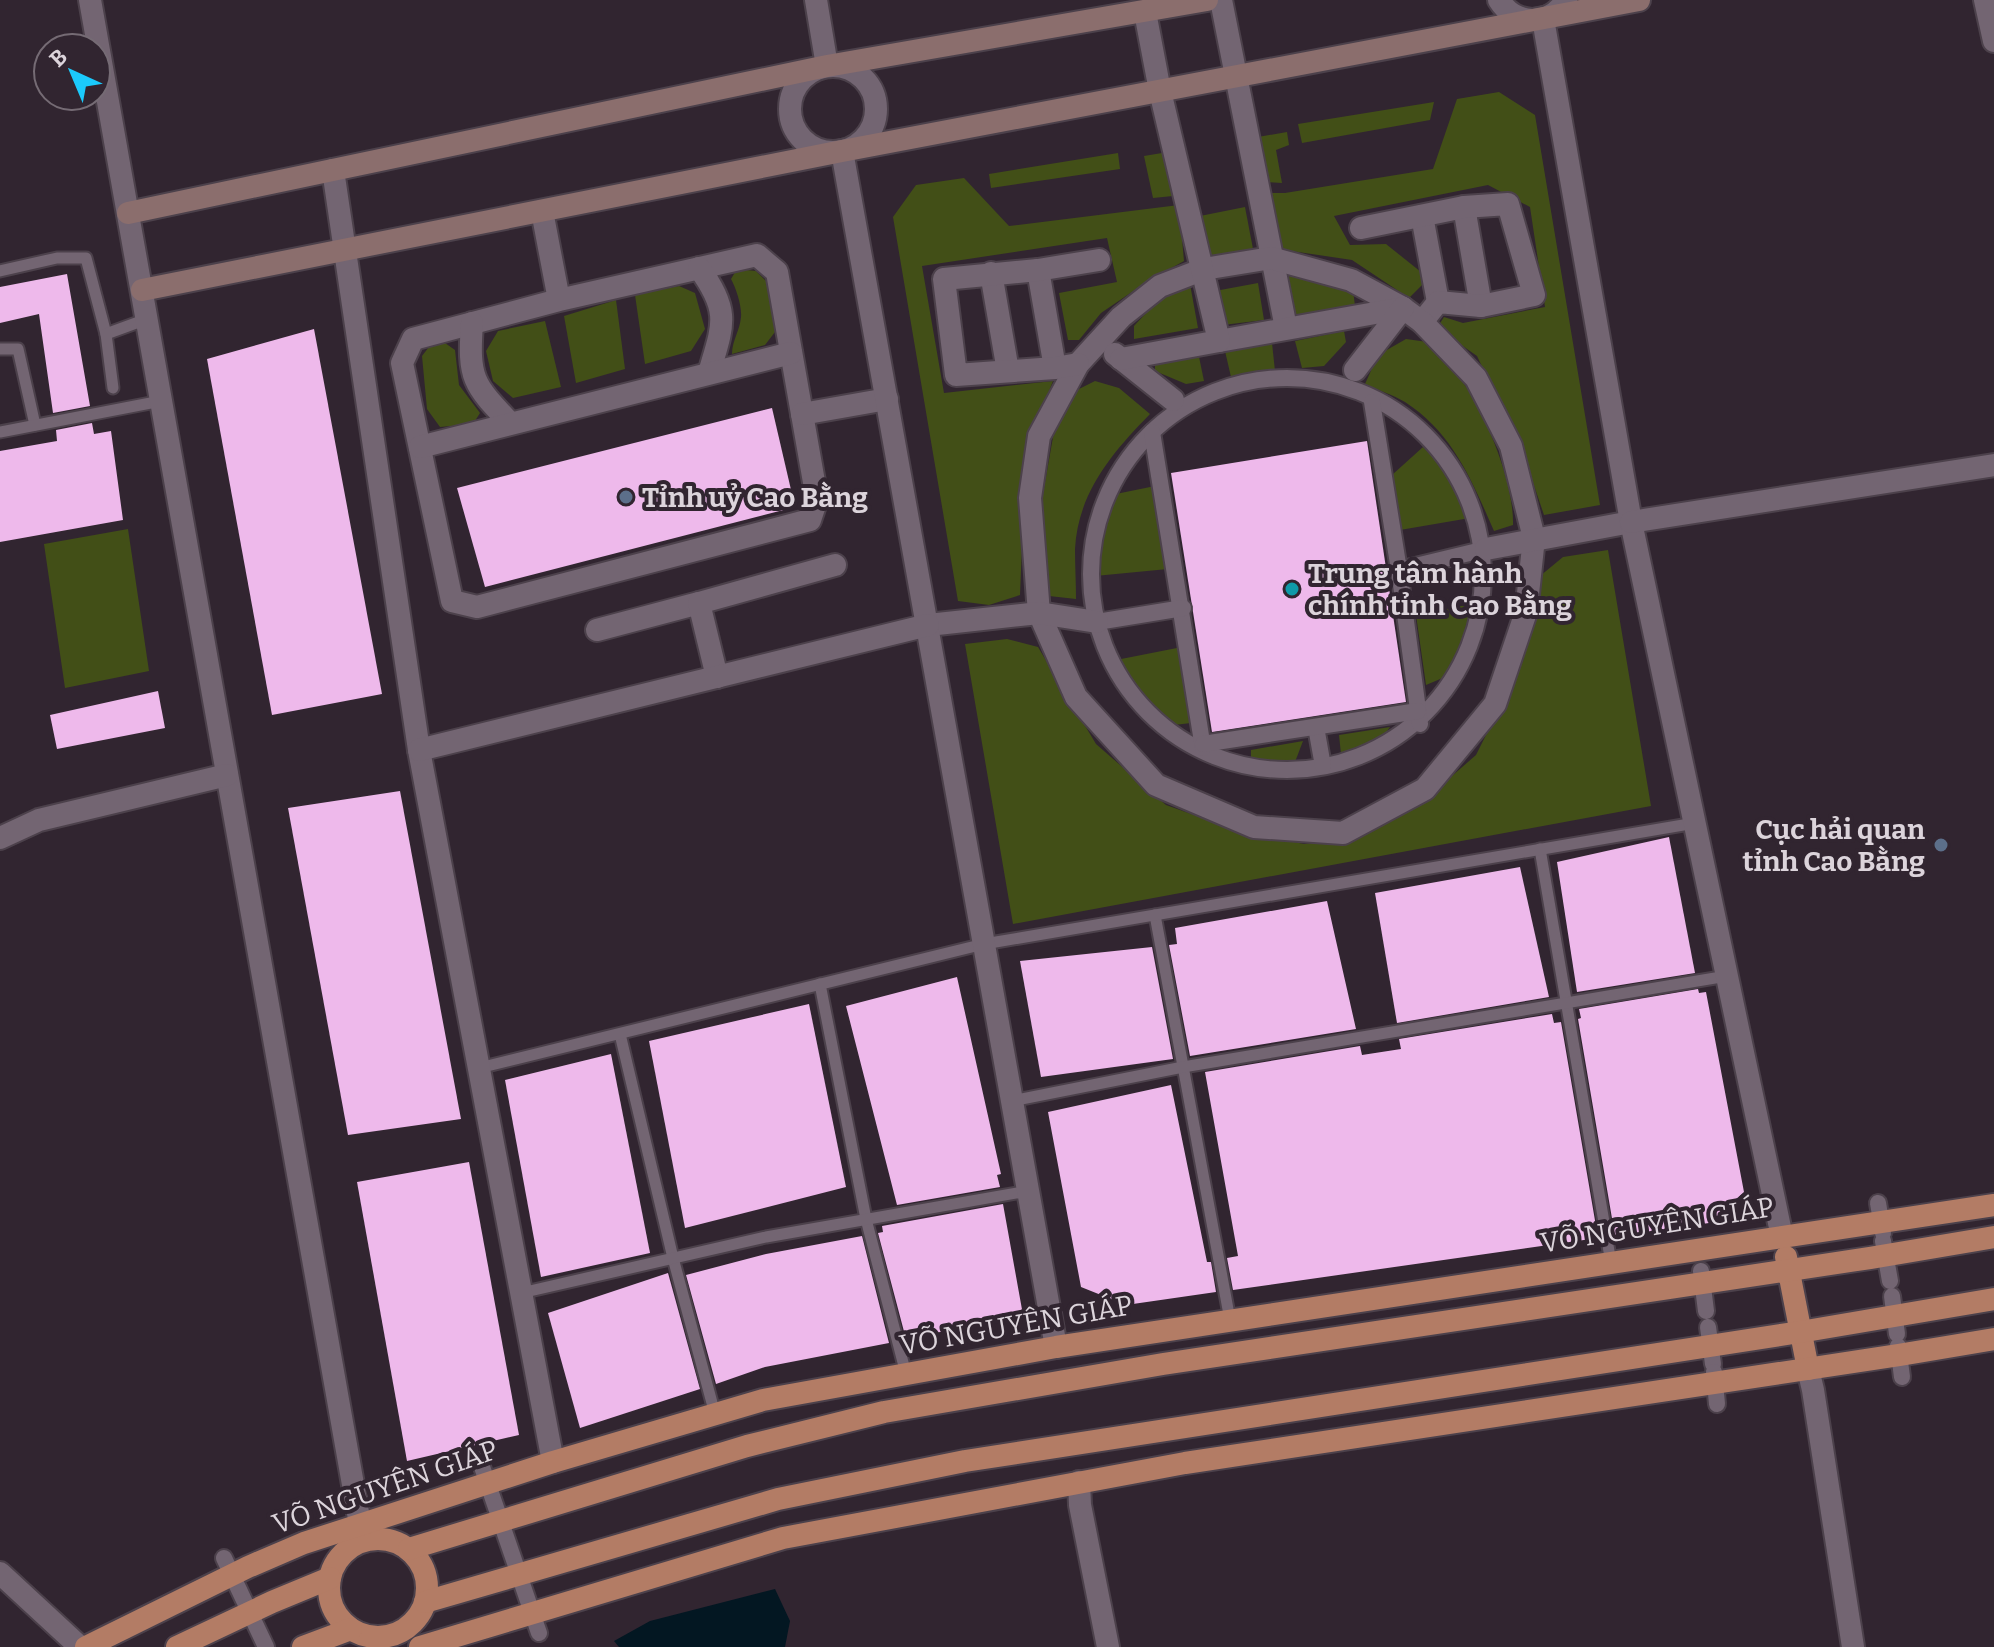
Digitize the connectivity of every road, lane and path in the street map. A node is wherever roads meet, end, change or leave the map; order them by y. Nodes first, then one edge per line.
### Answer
1 (90, 0) edge
2 (816, 0) edge
3 (1207, 0) edge
4 (1221, 0) edge
5 (1499, 0) edge
6 (1566, 0) edge
7 (1639, 0) edge
8 (1985, 0) edge
9 (1145, 12) junction
10 (1543, 19) junction
11 (1994, 41) edge
12 (827, 66) junction
13 (1236, 76) junction
14 (1160, 91) junction
15 (842, 151) junction
16 (333, 170) junction
17 (1464, 207) junction
18 (542, 211) junction
19 (128, 213) junction
20 (1422, 216) junction
21 (1361, 228) dead end
22 (346, 249) junction
23 (1271, 258) junction
24 (1099, 260) dead end
25 (699, 268) junction
26 (1204, 269) junction
27 (1038, 270) junction
28 (0, 271) edge
29 (991, 273) junction
30 (142, 290) junction
31 (559, 300) junction
32 (1438, 302) junction
33 (1481, 306) junction
34 (1403, 308) junction
35 (147, 319) junction
36 (1422, 322) junction
37 (472, 323) junction
38 (1286, 328) junction
39 (106, 334) junction
40 (1099, 340) junction
41 (1219, 341) junction
42 (0, 349) edge
43 (791, 353) junction
44 (1121, 359) junction
45 (1078, 364) junction
46 (1055, 368) junction
47 (1355, 370) joint
48 (1008, 371) junction
49 (709, 373) junction
50 (113, 388) dead end
51 (1339, 390) junction
52 (887, 399) junction
53 (161, 401) junction
54 (1372, 402) junction
55 (1174, 407) junction
56 (802, 414) junction
57 (510, 423) junction
58 (35, 425) junction
59 (0, 432) edge
60 (1152, 432) junction
61 (420, 447) junction
62 (1994, 465) edge
63 (1631, 522) junction
64 (1534, 538) junction
65 (1486, 549) junction
66 (835, 565) dead end
67 (1399, 570) junction
68 (699, 603) junction
69 (1183, 608) junction
70 (1039, 613) junction
71 (1097, 622) junction
72 (928, 625) junction
73 (597, 630) dead end
74 (717, 677) junction
75 (1419, 718) junction
76 (1316, 727) junction
77 (1203, 746) junction
78 (419, 750) junction
79 (1323, 766) junction
80 (227, 775) junction
81 (1695, 823) junction
82 (0, 838) edge
83 (1540, 849) junction
84 (1155, 915) junction
85 (984, 944) junction
86 (1727, 976) junction
87 (820, 984) junction
88 (1566, 1003) junction
89 (620, 1034) junction
90 (1183, 1067) junction
91 (479, 1068) junction
92 (1012, 1101) junction
93 (1028, 1191) junction
94 (1994, 1205) edge
95 (866, 1219) junction
96 (1882, 1231) junction
97 (1782, 1237) junction
98 (1994, 1237) edge
99 (673, 1258) junction
100 (1699, 1260) junction
101 (1611, 1263) junction
102 (1789, 1271) junction
103 (521, 1293) junction
104 (1994, 1299) edge
105 (1230, 1320) junction
106 (1896, 1329) junction
107 (1800, 1332) junction
108 (1994, 1339) edge
109 (1056, 1347) junction
110 (1712, 1358) junction
111 (1808, 1369) junction
112 (906, 1374) junction
113 (1063, 1381) junction
114 (715, 1414) junction
115 (480, 1461) dead end
116 (553, 1462) junction
117 (1079, 1482) junction
118 (487, 1483) junction
119 (500, 1520) junction
120 (362, 1532) junction
121 (409, 1549) junction
122 (228, 1566) junction
123 (0, 1573) edge
124 (519, 1575) junction
125 (330, 1578) junction
126 (425, 1602) junction
127 (250, 1612) junction
128 (536, 1623) junction
129 (351, 1629) junction
130 (395, 1641) edge
131 (80, 1647) edge
132 (86, 1647) edge
133 (177, 1647) edge
134 (266, 1647) edge
135 (303, 1647) edge
136 (420, 1647) edge
137 (1108, 1647) edge
138 (1853, 1647) edge

1 - 19 street
2 - 12 street
3 - 9 main road
4 - 13 street
5 - 10 street
6 - 10 street
7 - 10 main road
8 - 11 street
9 - 12 main road
9 - 14 street
10 - 13 main road
10 - 63 street
12 - 15 street
12 - 15 street
12 - 16 main road
13 - 14 main road
13 - 23 street
14 - 15 main road
14 - 26 street
15 - 18 main road
15 - 52 street
16 - 19 main road
16 - 22 street
17 - 20 street
17 - 33 street
17 - 33 street
18 - 22 main road
18 - 31 street
19 - 30 street
20 - 21 street
20 - 32 street
22 - 30 main road
22 - 78 street
23 - 26 street
23 - 34 street
23 - 38 street
24 - 27 street
25 - 31 street
25 - 43 street
25 - 49 street
26 - 40 street
26 - 41 street
27 - 29 street
27 - 46 street
28 - 39 lane
29 - 48 street
29 - 48 street
30 - 35 street
31 - 37 street
32 - 33 street
32 - 36 street
34 - 36 street
34 - 38 street
34 - 47 street
35 - 39 lane
35 - 53 street
36 - 64 street
37 - 57 street
37 - 61 street
38 - 41 street
39 - 50 lane
40 - 44 street
40 - 45 street
41 - 44 street
42 - 58 lane
43 - 49 street
43 - 56 street
44 - 55 street
45 - 46 street
45 - 70 street
46 - 48 street
47 - 51 street
49 - 57 street
51 - 54 street
51 - 55 street
52 - 56 street
52 - 72 street
53 - 58 lane
53 - 80 street
54 - 65 street
54 - 67 street
55 - 60 street
56 - 61 street
57 - 61 street
58 - 59 lane
60 - 69 street
60 - 71 street
62 - 63 street
63 - 64 street
63 - 81 street
64 - 65 street
64 - 70 street
65 - 67 street
65 - 75 street
66 - 68 street
67 - 75 street
68 - 73 street
68 - 74 street
69 - 71 street
69 - 77 street
70 - 71 street
70 - 72 street
71 - 77 street
72 - 74 street
72 - 85 street
74 - 78 street
75 - 76 street
75 - 79 street
76 - 77 street
76 - 79 street
77 - 79 street
78 - 91 street
80 - 82 street
80 - 120 street
81 - 83 lane
81 - 86 street
83 - 84 lane
83 - 88 lane
84 - 85 lane
84 - 90 lane
85 - 87 lane
85 - 92 street
86 - 88 lane
86 - 97 street
87 - 89 lane
87 - 95 lane
88 - 90 lane
88 - 101 lane
89 - 91 lane
89 - 99 lane
90 - 92 lane
90 - 105 lane
91 - 103 street
92 - 93 street
93 - 95 lane
93 - 109 street
94 - 96 highway, VÕ NGUYÊN GIÁP
95 - 99 lane
95 - 112 lane
96 - 97 highway, VÕ NGUYÊN GIÁP
96 - 98 highway, VÕ NGUYÊN GIÁP
96 - 102 highway, VÕ NGUYÊN GIÁP
96 - 106 street
97 - 100 highway, VÕ NGUYÊN GIÁP
97 - 102 highway
99 - 103 lane
99 - 114 lane
100 - 101 highway, VÕ NGUYÊN GIÁP
100 - 102 highway, VÕ NGUYÊN GIÁP
100 - 110 street
100 - 113 highway, VÕ NGUYÊN GIÁP
101 - 105 highway, VÕ NGUYÊN GIÁP
102 - 107 highway
103 - 116 street
104 - 106 highway
105 - 109 highway, VÕ NGUYÊN GIÁP
106 - 107 highway
106 - 108 highway
106 - 111 highway
107 - 110 highway
107 - 111 highway
109 - 112 highway, VÕ NGUYÊN GIÁP
109 - 113 highway
110 - 111 highway
110 - 117 highway
110 - 124 highway
111 - 138 street
112 - 114 highway, VÕ NGUYÊN GIÁP
113 - 119 highway, VÕ NGUYÊN GIÁP
114 - 116 highway, VÕ NGUYÊN GIÁP
115 - 118 street
116 - 118 highway, VÕ NGUYÊN GIÁP
117 - 128 highway
117 - 137 street
118 - 119 street
118 - 120 highway, VÕ NGUYÊN GIÁP
119 - 121 highway, VÕ NGUYÊN GIÁP
119 - 124 street
120 - 121 highway, VÕ NGUYÊN GIÁP
120 - 122 highway, VÕ NGUYÊN GIÁP
120 - 125 highway, VÕ NGUYÊN GIÁP
121 - 126 highway
122 - 127 street
122 - 132 highway, VÕ NGUYÊN GIÁP
123 - 131 street
124 - 126 highway
124 - 128 street
125 - 127 highway
125 - 129 highway
126 - 130 highway
127 - 133 highway
127 - 134 street
128 - 136 highway
129 - 130 highway
129 - 135 highway

